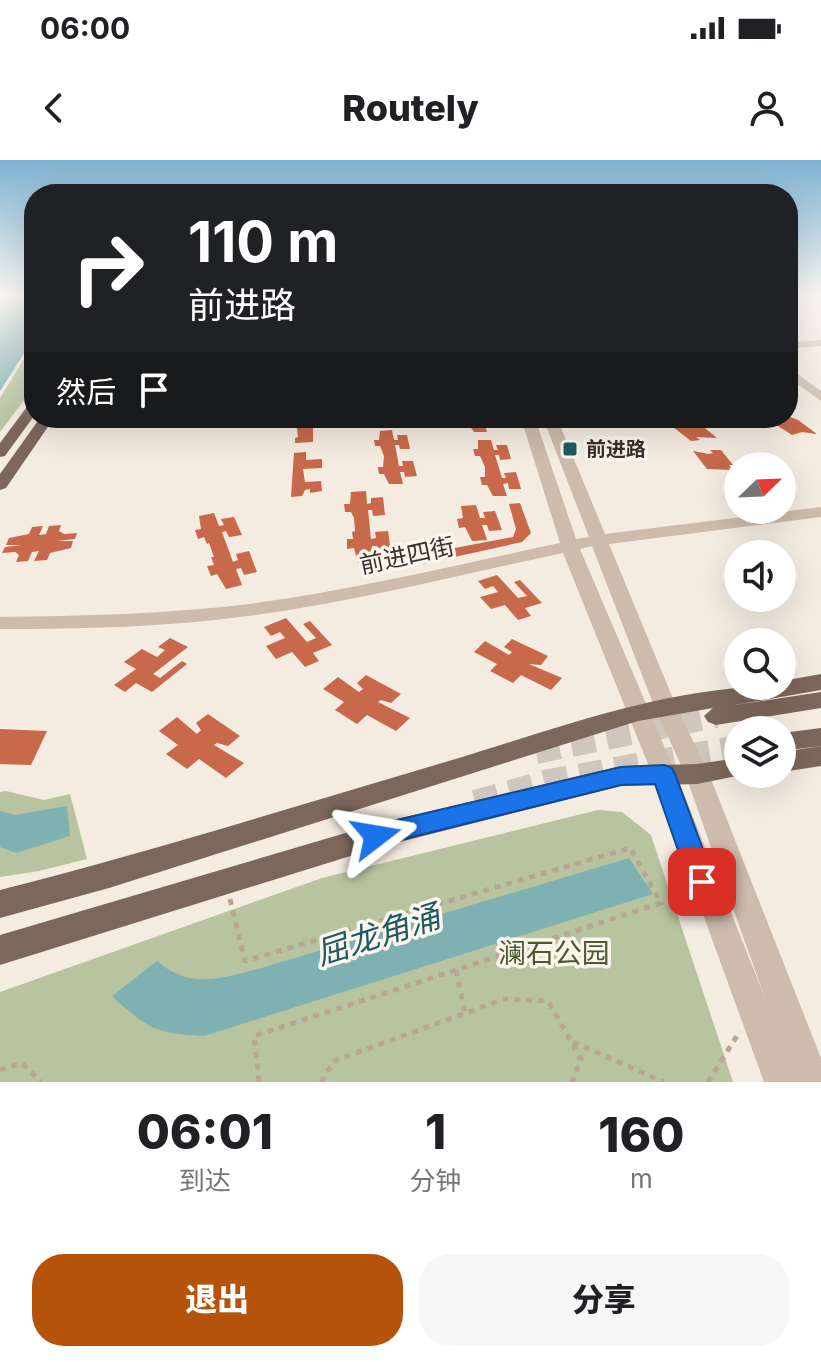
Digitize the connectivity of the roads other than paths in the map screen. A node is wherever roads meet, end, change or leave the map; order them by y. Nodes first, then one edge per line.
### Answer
1 (821, 343) edge
2 (798, 345) edge
3 (798, 379) edge
4 (821, 397) edge
5 (24, 421) edge
6 (40, 428) edge
7 (531, 428) edge
8 (554, 428) edge
9 (0, 453) edge
10 (0, 485) edge
11 (821, 512) edge
12 (598, 540) junction
13 (570, 547) junction
14 (0, 623) edge
15 (821, 682) edge
16 (821, 700) edge
17 (665, 706) junction
18 (637, 713) junction
19 (716, 716) tunnel mouth
20 (821, 737) edge
21 (796, 740) edge
22 (821, 756) edge
23 (796, 760) edge
24 (724, 770) edge
25 (664, 774) junction
26 (697, 774) junction
27 (0, 904) edge
28 (0, 950) edge
29 (781, 1082) edge
30 (813, 1082) edge

1 - 2 street
3 - 4 street
5 - 9 main road
6 - 10 main road
7 - 13 street
8 - 12 street
11 - 12 street, 前进四街
12 - 13 street, 前进四街
12 - 17 street
13 - 14 street, 前进四街
13 - 18 street
15 - 17 main road
16 - 19 main road
17 - 18 main road
17 - 26 street
18 - 25 street
18 - 27 main road
20 - 21 main road
22 - 23 main road
24 - 26 main road
25 - 26 main road
25 - 28 main road
25 - 29 street
26 - 30 street

